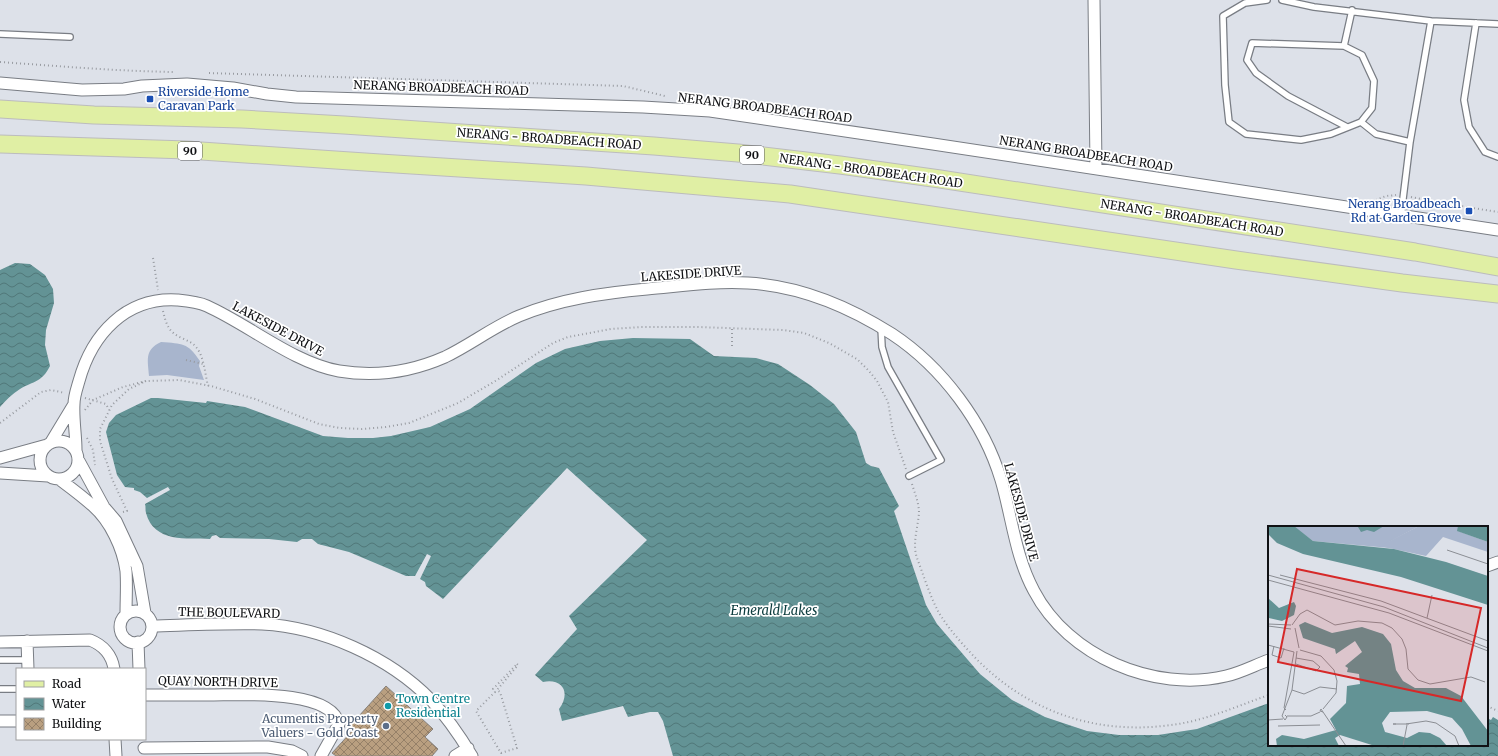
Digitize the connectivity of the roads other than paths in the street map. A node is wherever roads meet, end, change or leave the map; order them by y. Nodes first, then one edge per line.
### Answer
1 (1094, 0) edge
2 (1267, 0) edge
3 (1282, 0) edge
4 (1352, 10) junction
5 (1432, 21) junction
6 (1476, 23) junction
7 (1498, 24) edge
8 (0, 34) edge
9 (70, 37) dead end
10 (1344, 46) junction
11 (0, 82) edge
12 (0, 109) edge
13 (1360, 122) junction
14 (1347, 128) junction
15 (1410, 142) junction
16 (0, 144) edge
17 (1498, 157) edge
18 (1096, 168) junction
19 (1401, 215) junction
20 (1498, 230) edge
21 (1498, 267) edge
22 (1498, 294) edge
23 (881, 327) junction
24 (74, 400) junction
25 (49, 444) junction
26 (77, 455) junction
27 (0, 458) edge
28 (0, 473) edge
29 (48, 476) junction
30 (908, 476) road end
31 (60, 479) junction
32 (1498, 562) edge
33 (1488, 566) edge
34 (145, 613) junction
35 (126, 614) junction
36 (152, 626) junction
37 (0, 642) edge
38 (27, 642) junction
39 (138, 642) junction
40 (0, 660) edge
41 (1268, 660) edge
42 (28, 665) edge
43 (114, 668) edge
44 (139, 668) edge
45 (0, 689) edge
46 (16, 689) edge
47 (146, 695) edge
48 (0, 721) edge
49 (16, 721) edge
50 (115, 740) edge
51 (144, 748) edge
52 (470, 752) edge
53 (116, 756) edge
54 (302, 756) edge
55 (321, 756) edge
56 (446, 756) edge
57 (450, 756) edge
58 (455, 756) edge

1 - 18 street
2 - 14 lane
3 - 4 lane
4 - 5 lane
4 - 10 lane
5 - 6 lane
5 - 15 lane
6 - 7 lane
6 - 17 lane
8 - 9 lane
10 - 13 lane
10 - 14 lane
11 - 18 street, NERANG BROADBEACH ROAD
12 - 21 main road, NERANG - BROADBEACH ROAD / 90
13 - 14 lane
13 - 15 lane
15 - 19 lane
16 - 22 main road, 90
18 - 19 street, NERANG BROADBEACH ROAD
19 - 20 street, NERANG BROADBEACH ROAD
23 - 24 street, LAKESIDE DRIVE
23 - 30 lane
23 - 41 street, LAKESIDE DRIVE
24 - 25 street, LAKESIDE DRIVE
24 - 26 street, LAKESIDE DRIVE
25 - 26 street
25 - 27 street
25 - 29 street
26 - 31 street
26 - 34 street
28 - 29 street
29 - 31 street
31 - 35 street
32 - 33 street
34 - 35 street
34 - 36 street
35 - 39 street
36 - 39 street
36 - 52 street, THE BOULEVARD
37 - 38 street
38 - 42 street
38 - 43 street
39 - 44 street
40 - 42 lane
45 - 46 lane
47 - 55 street, QUAY NORTH DRIVE
48 - 49 street
50 - 53 street
51 - 54 street
52 - 58 street
56 - 57 street

